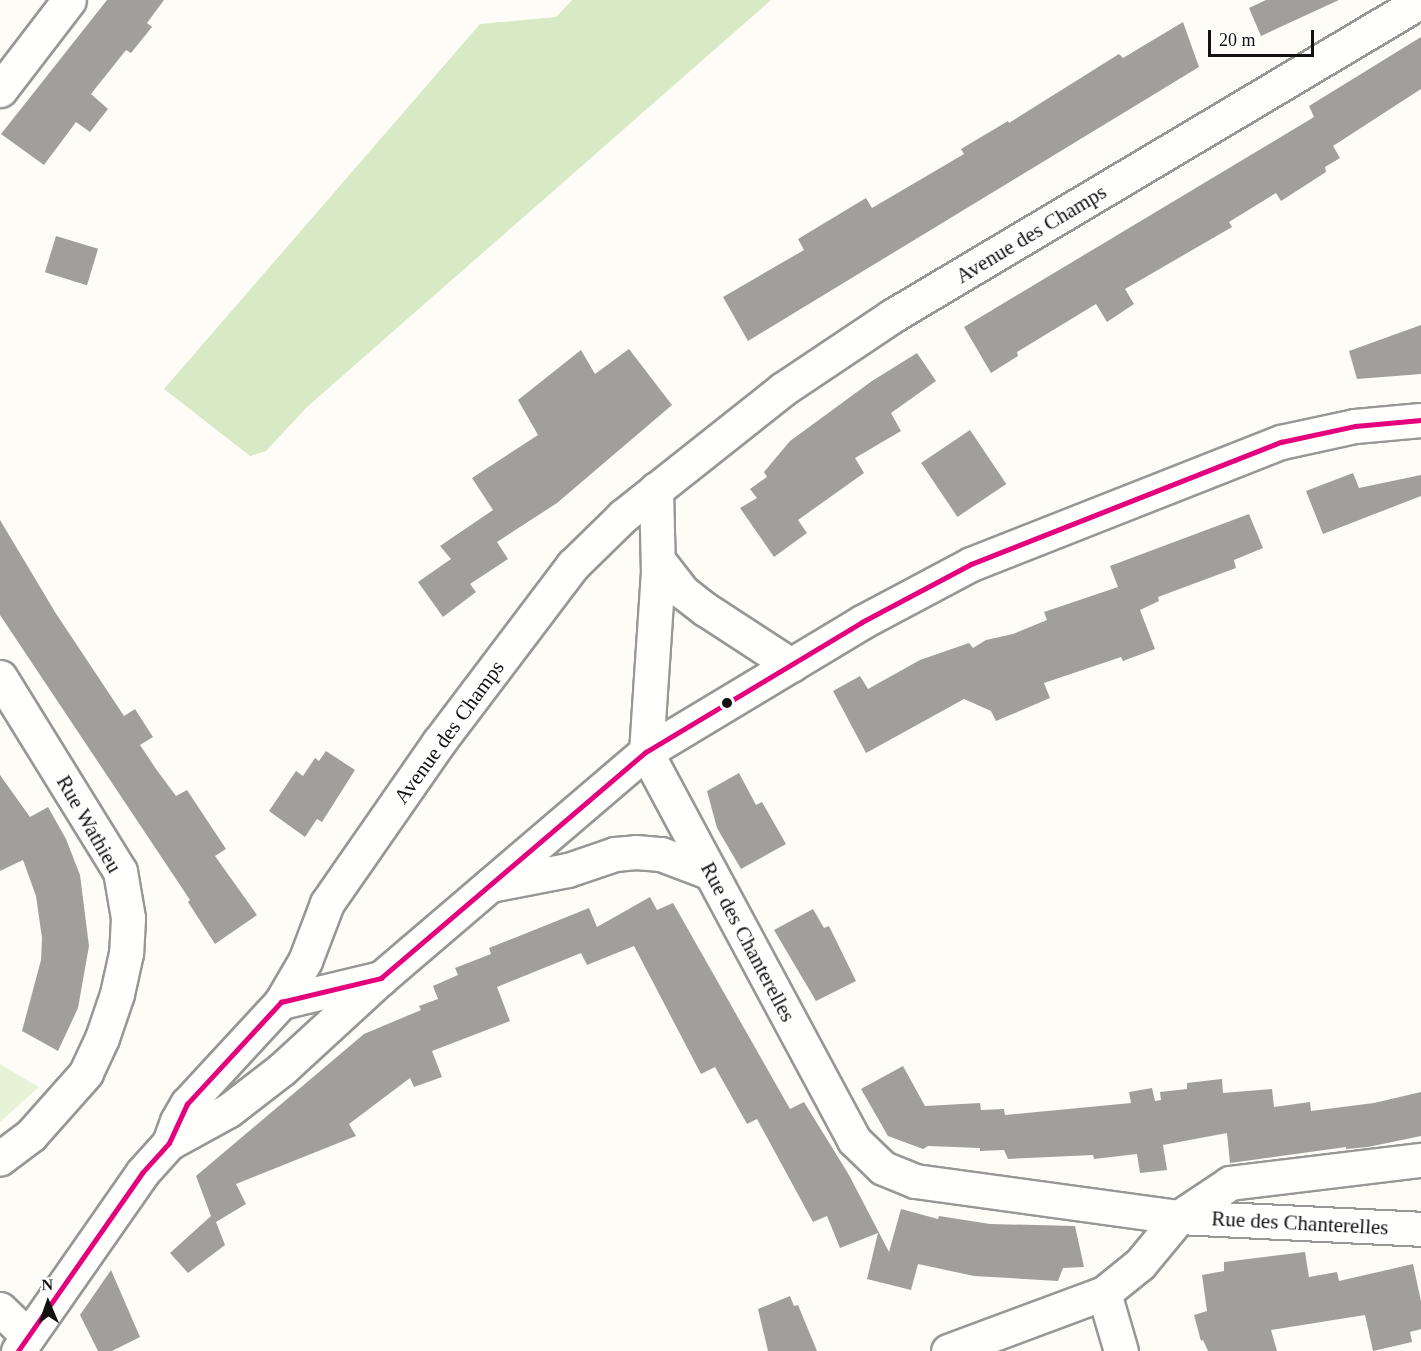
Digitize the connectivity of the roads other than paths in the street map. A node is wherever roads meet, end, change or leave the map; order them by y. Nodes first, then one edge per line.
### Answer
1 (69, 0) edge
2 (1421, 2) edge
3 (0, 90) edge
4 (1421, 420) edge
5 (656, 489) junction
6 (658, 560) junction
7 (791, 665) junction
8 (0, 677) edge
9 (646, 752) junction
10 (711, 873) junction
11 (490, 885) junction
12 (314, 941) junction
13 (381, 978) junction
14 (280, 1002) junction
15 (169, 1143) junction
16 (0, 1158) edge
17 (1421, 1160) edge
18 (1179, 1217) junction
19 (1421, 1229) edge
20 (1104, 1293) junction
21 (0, 1309) edge
22 (23, 1343) edge
23 (948, 1351) edge
24 (1121, 1351) edge

1 - 3 street
2 - 5 street, Avenue des Champs
4 - 7 street
5 - 6 street
5 - 12 street, Avenue des Champs
6 - 7 street
6 - 9 street
7 - 9 street
8 - 16 street, Rue Wathieu
9 - 10 street, Rue des Chanterelles
9 - 11 street
10 - 11 street
10 - 18 street, Rue des Chanterelles
11 - 13 street
12 - 13 street
12 - 14 street, Avenue des Champs
13 - 14 street
13 - 15 street
14 - 15 street
15 - 22 street
17 - 18 street, Rue des Chanterelles
18 - 19 street, Rue des Chanterelles
18 - 20 street
20 - 23 street
20 - 24 street
21 - 22 street

